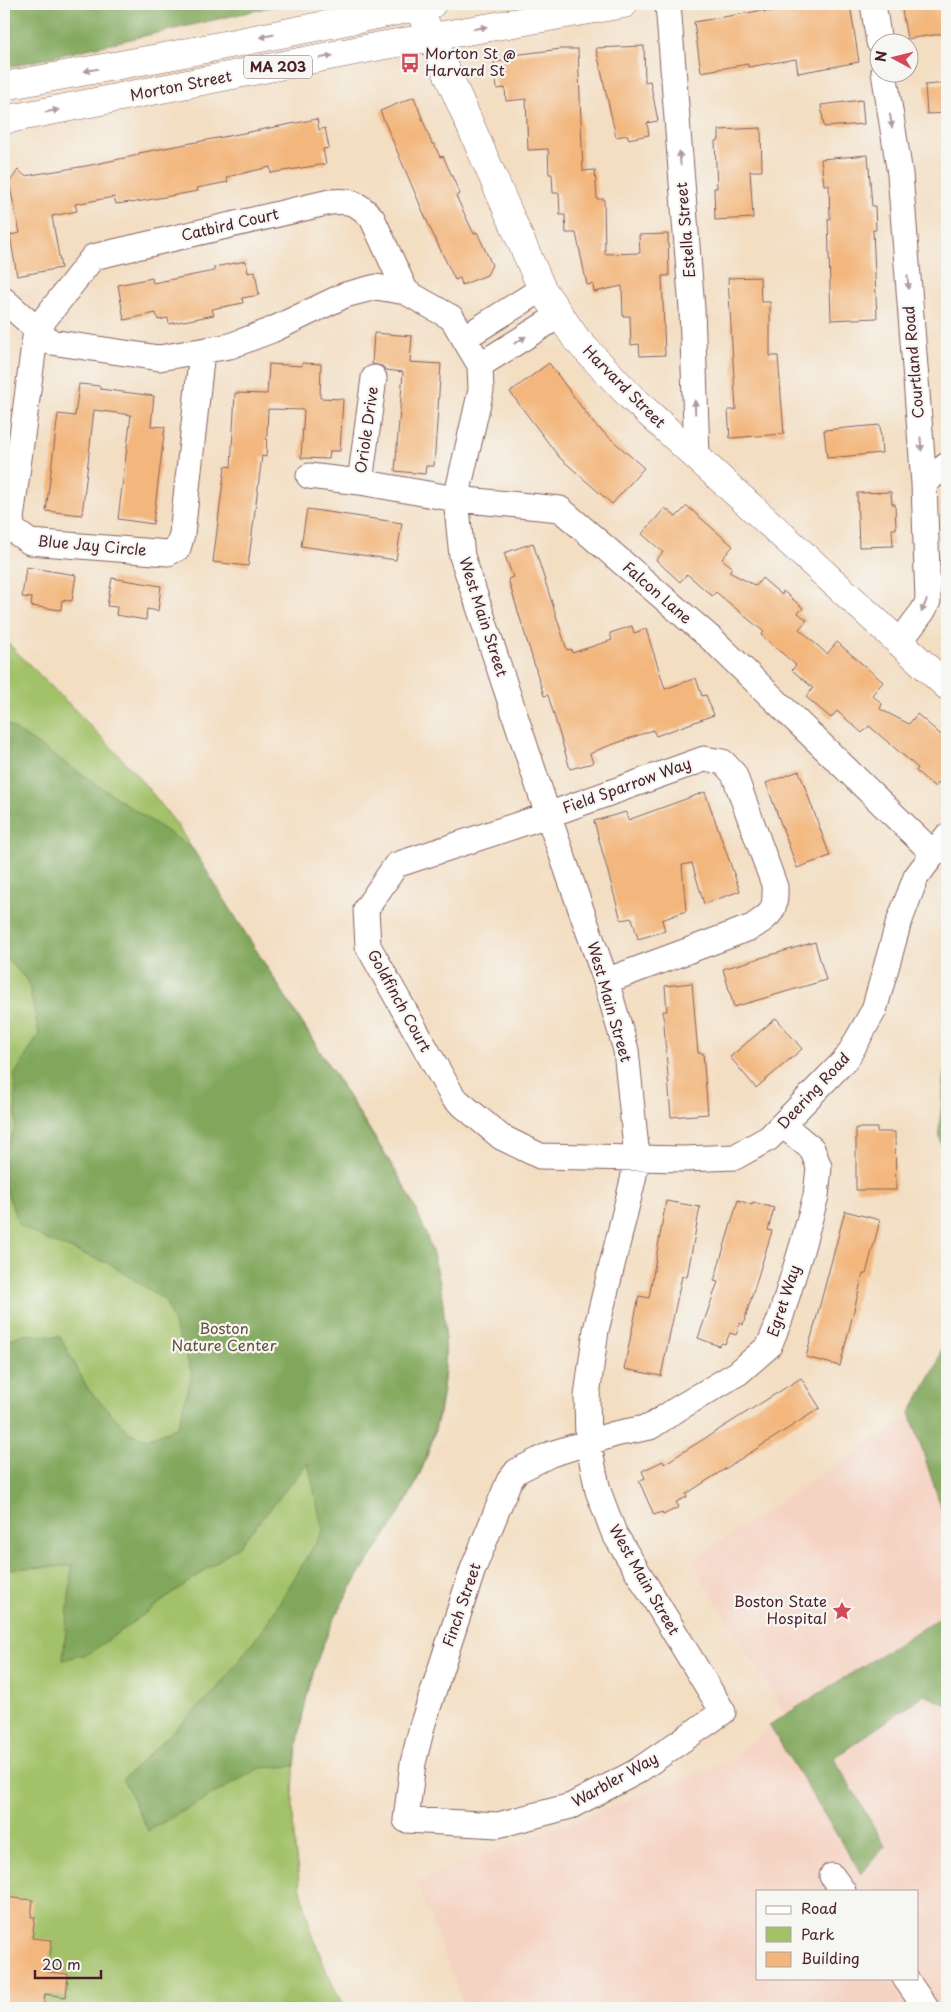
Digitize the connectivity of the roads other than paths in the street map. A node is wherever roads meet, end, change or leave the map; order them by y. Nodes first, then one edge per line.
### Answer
1 (624, 4) edge
2 (668, 4) edge
3 (873, 4) edge
4 (422, 5) edge
5 (877, 32) edge
6 (432, 37) junction
7 (886, 82) edge
8 (4, 86) edge
9 (4, 120) edge
10 (542, 289) junction
11 (406, 292) junction
12 (4, 300) edge
13 (560, 315) junction
14 (36, 330) junction
15 (464, 338) junction
16 (202, 352) junction
17 (480, 365) junction
18 (374, 378) dead end
19 (697, 456) junction
20 (947, 465) edge
21 (309, 476) dead end
22 (360, 482) junction
23 (924, 483) junction
24 (456, 499) junction
25 (899, 643) junction
26 (947, 686) edge
27 (548, 814) junction
28 (941, 845) edge
29 (606, 981) junction
30 (783, 1124) junction
31 (637, 1158) junction
32 (588, 1442) junction
33 (723, 1712) joint
34 (406, 1820) joint
35 (906, 1980) edge
36 (926, 2008) edge

6 -> 1 main road, Morton Street / MA 203
19 -> 2 street, Estella Street
3 - 5 street
4 - 6 main road, Harvard Street
4 -> 8 main road, MA 203
9 -> 6 main road, Morton Street / MA 203
6 - 10 main road, Harvard Street
7 -> 23 street, Courtland Road
10 - 13 main road, Harvard Street
10 - 15 street
11 - 14 street, Catbird Court
11 - 15 street, West Main Street
11 - 16 street, West Main Street
12 - 14 street, West Main Street
17 -> 13 street
13 - 19 main road, Harvard Street
14 - 16 street, West Main Street
14 - 16 street, Blue Jay Circle
15 - 17 street, West Main Street
17 - 24 street, West Main Street
18 - 22 street, Oriole Drive
19 - 25 main road, Harvard Street
20 - 23 street
21 - 22 street, Falcon Lane
22 - 24 street, Falcon Lane
23 -> 25 street, Courtland Road
24 - 27 street, West Main Street
24 - 28 street, Falcon Lane
25 - 26 main road, Harvard Street
27 - 29 street, West Main Street
27 - 29 street, Field Sparrow Way
27 - 31 street, Goldfinch Court
28 - 30 street, Deering Road
29 - 31 street, West Main Street
30 - 31 street, Deering Road
30 - 32 street, Egret Way
31 - 32 street, West Main Street
32 - 33 street, West Main Street
32 - 34 street, Finch Street
33 - 34 street, Warbler Way
35 - 36 street

